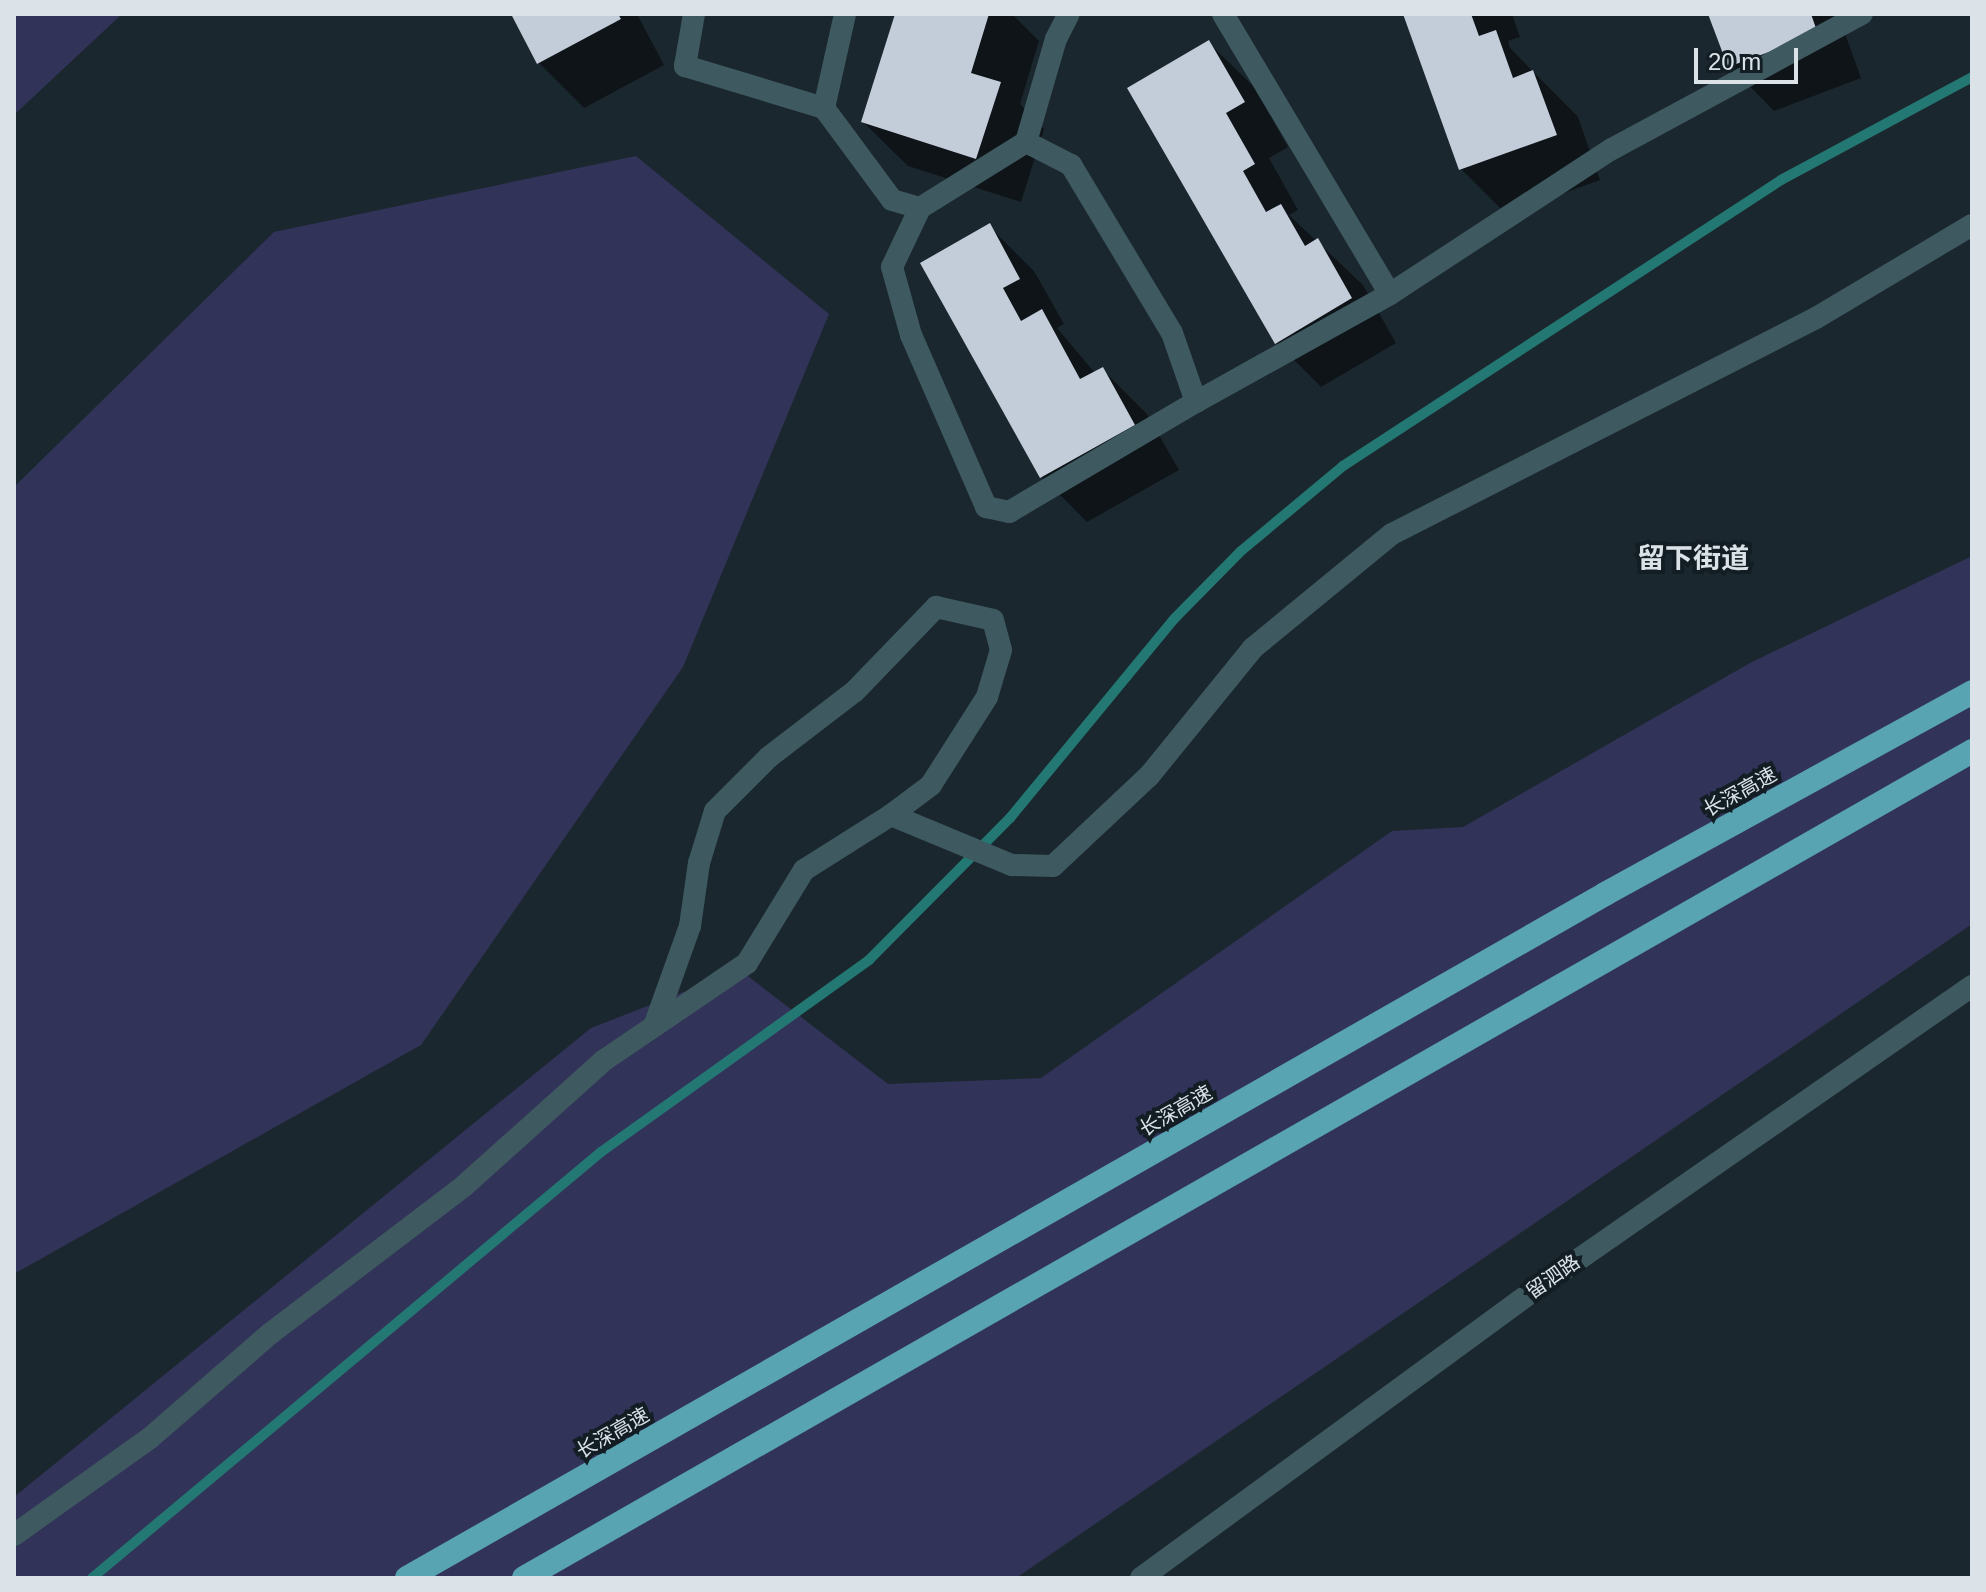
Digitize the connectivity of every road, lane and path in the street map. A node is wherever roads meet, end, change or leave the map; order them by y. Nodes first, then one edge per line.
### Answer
1 (694, 14) edge
2 (845, 14) edge
3 (1069, 14) edge
4 (1223, 14) edge
5 (1862, 14) edge
6 (824, 108) junction
7 (1026, 142) junction
8 (920, 208) junction
9 (1972, 225) edge
10 (1390, 294) junction
11 (1196, 402) junction
12 (1972, 692) edge
13 (1972, 751) edge
14 (891, 815) junction
15 (1972, 986) edge
16 (656, 1021) junction
17 (14, 1535) edge
18 (407, 1578) edge
19 (524, 1578) edge
20 (1141, 1578) edge

1 - 6 street
2 - 6 street
3 - 7 street
4 - 10 street
5 - 10 street
6 - 8 street
7 - 8 street
7 - 11 street
8 - 11 street
9 - 14 street
10 - 11 street
12 - 18 highway, 长深高速
13 - 19 highway
14 - 16 street
14 - 16 street
15 - 20 street, 留泗路
16 - 17 street

